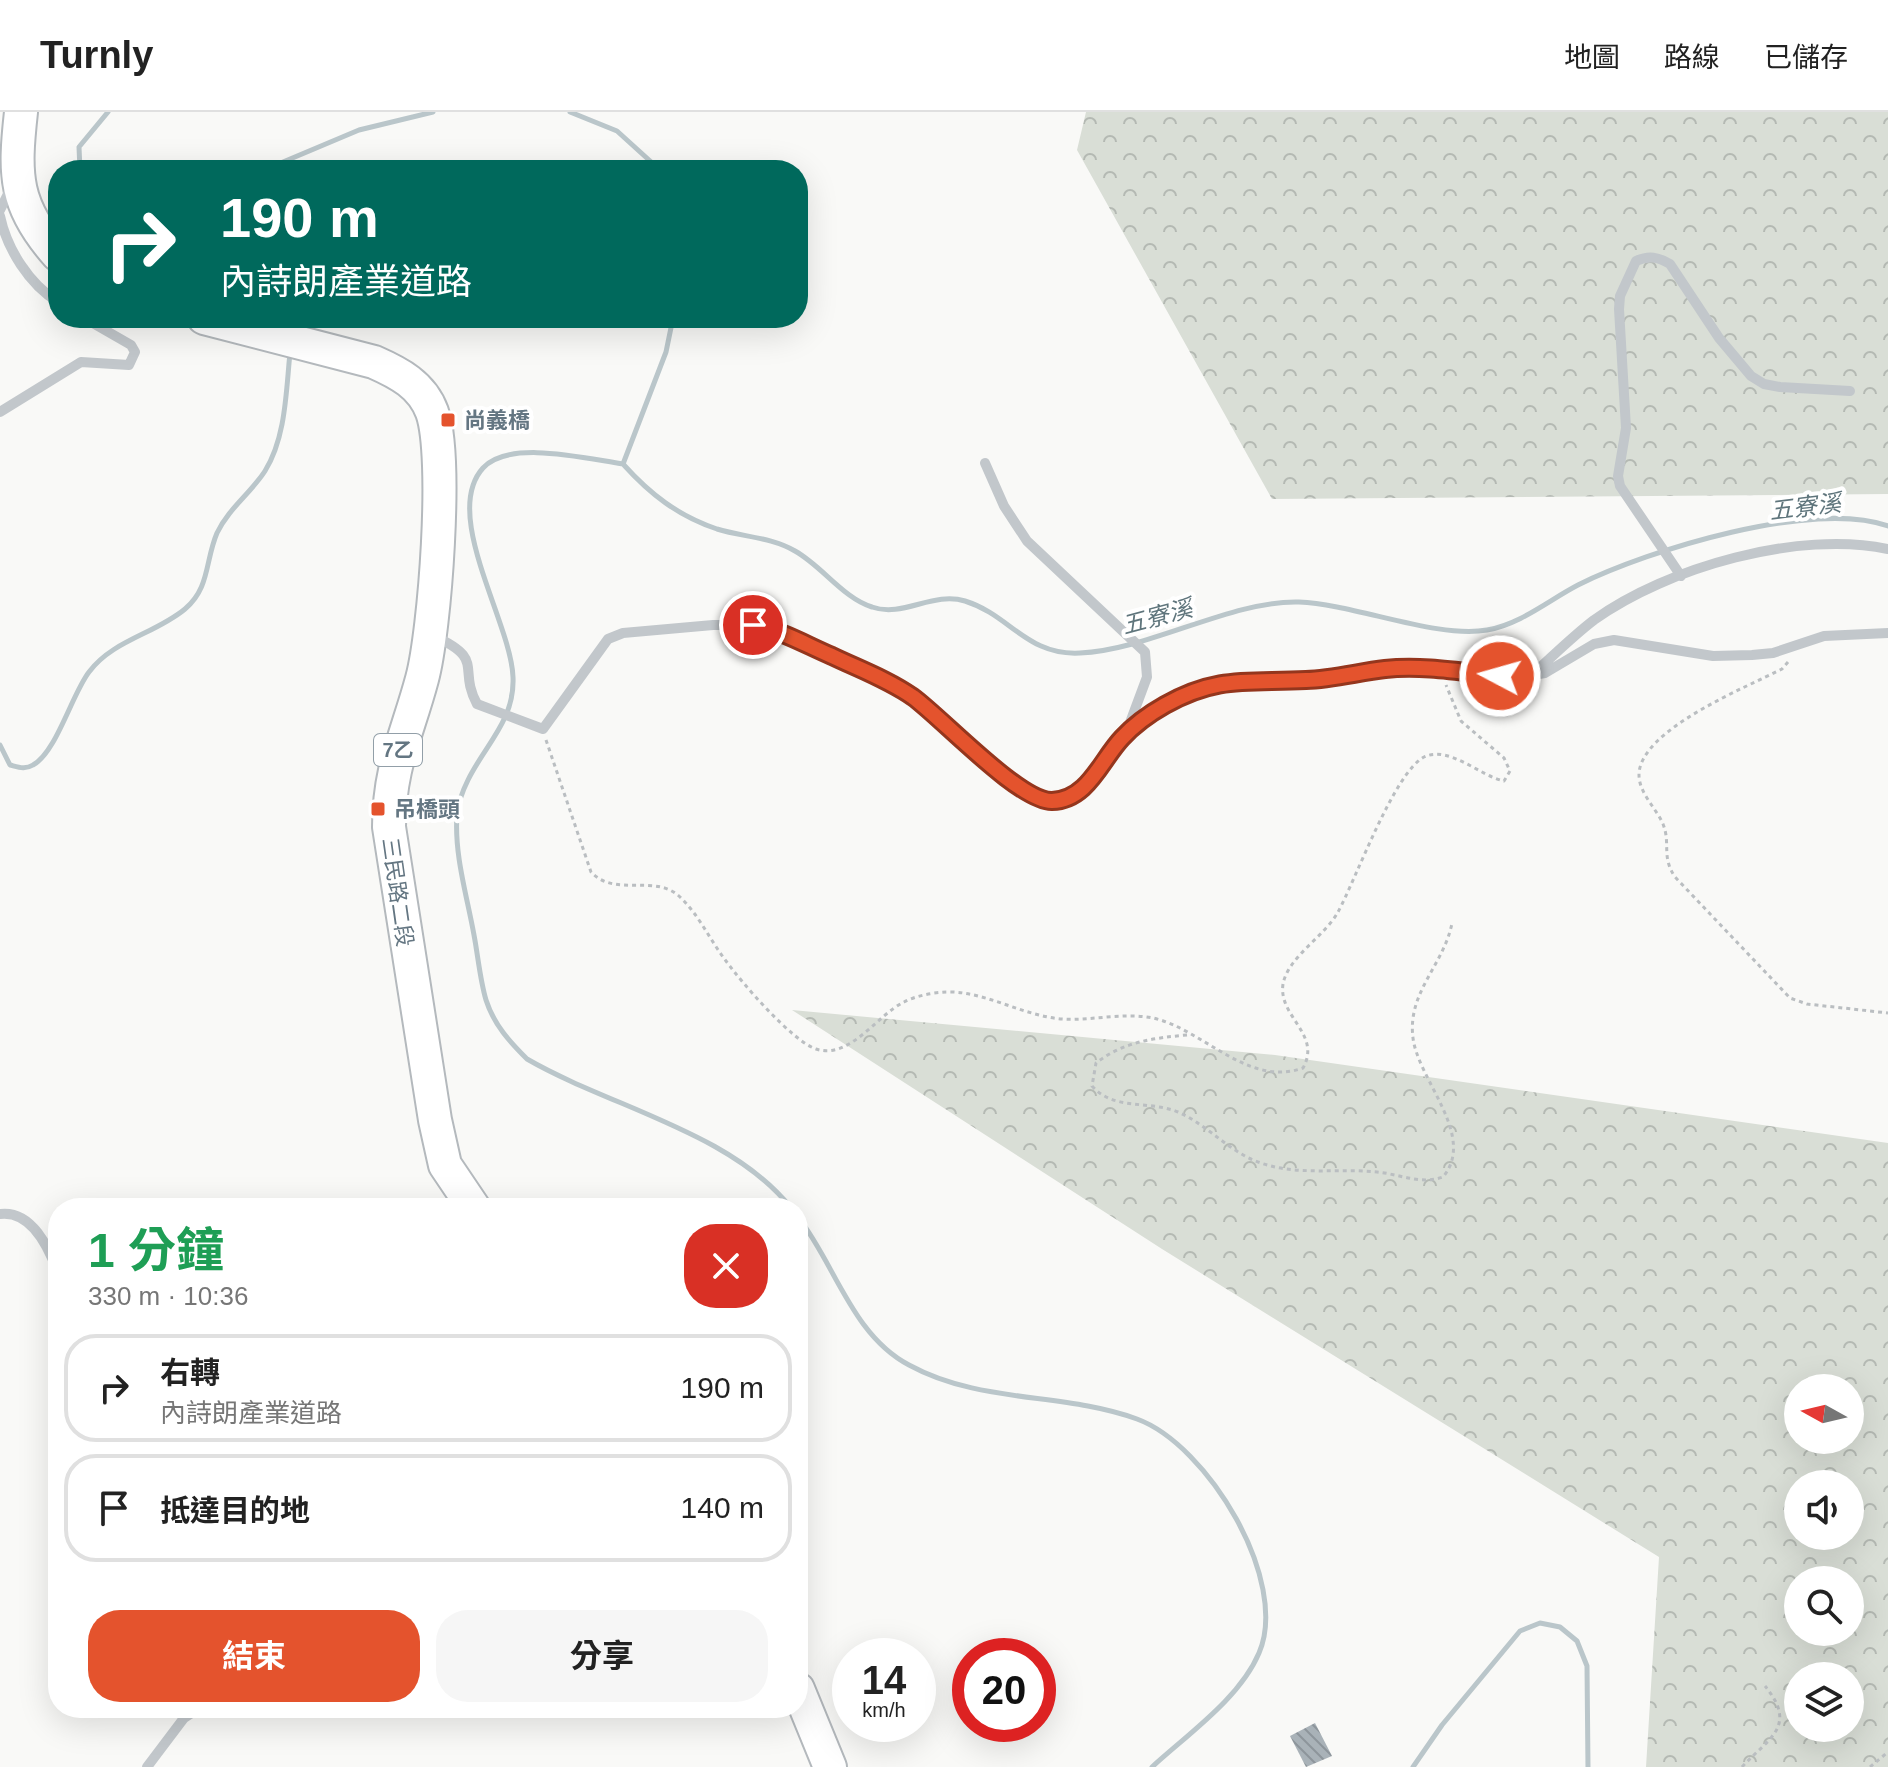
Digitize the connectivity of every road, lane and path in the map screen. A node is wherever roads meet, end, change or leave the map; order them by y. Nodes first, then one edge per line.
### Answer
1 (21, 112) edge
2 (16, 180) junction
3 (0, 213) edge
4 (48, 244) edge
5 (48, 292) edge
6 (101, 328) edge
7 (244, 328) edge
8 (1850, 391) dead end
9 (0, 412) edge
10 (985, 463) dead end
11 (1888, 549) edge
12 (1681, 576) junction
13 (1888, 633) edge
14 (431, 635) junction
15 (1791, 647) junction
16 (1441, 670) junction
17 (1532, 675) junction
18 (543, 729) junction
19 (1126, 734) junction
20 (1452, 923) dead end
21 (1888, 1013) edge
22 (1187, 1035) junction
23 (467, 1198) edge
24 (0, 1214) edge
25 (48, 1255) edge
26 (1765, 1686) dead end
27 (808, 1713) edge
28 (184, 1718) edge
29 (1888, 1752) edge
30 (147, 1767) edge
31 (830, 1767) edge
32 (1742, 1767) edge
33 (1870, 1767) edge

1 - 2 main road
2 - 3 lane
2 - 4 main road
3 - 5 lane
6 - 9 lane
7 - 14 main road, 三民路二段 / 7乙
8 - 12 lane
10 - 19 lane
11 - 12 lane
12 - 17 lane
13 - 15 lane
14 - 18 lane
14 - 23 main road, 三民路二段 / 7乙
15 - 17 lane
15 - 21 path
16 - 17 lane
16 - 19 lane
16 - 22 path
18 - 19 lane
18 - 22 path
20 - 22 path
24 - 25 lane
26 - 32 path
27 - 31 main road
28 - 30 lane
29 - 33 path

